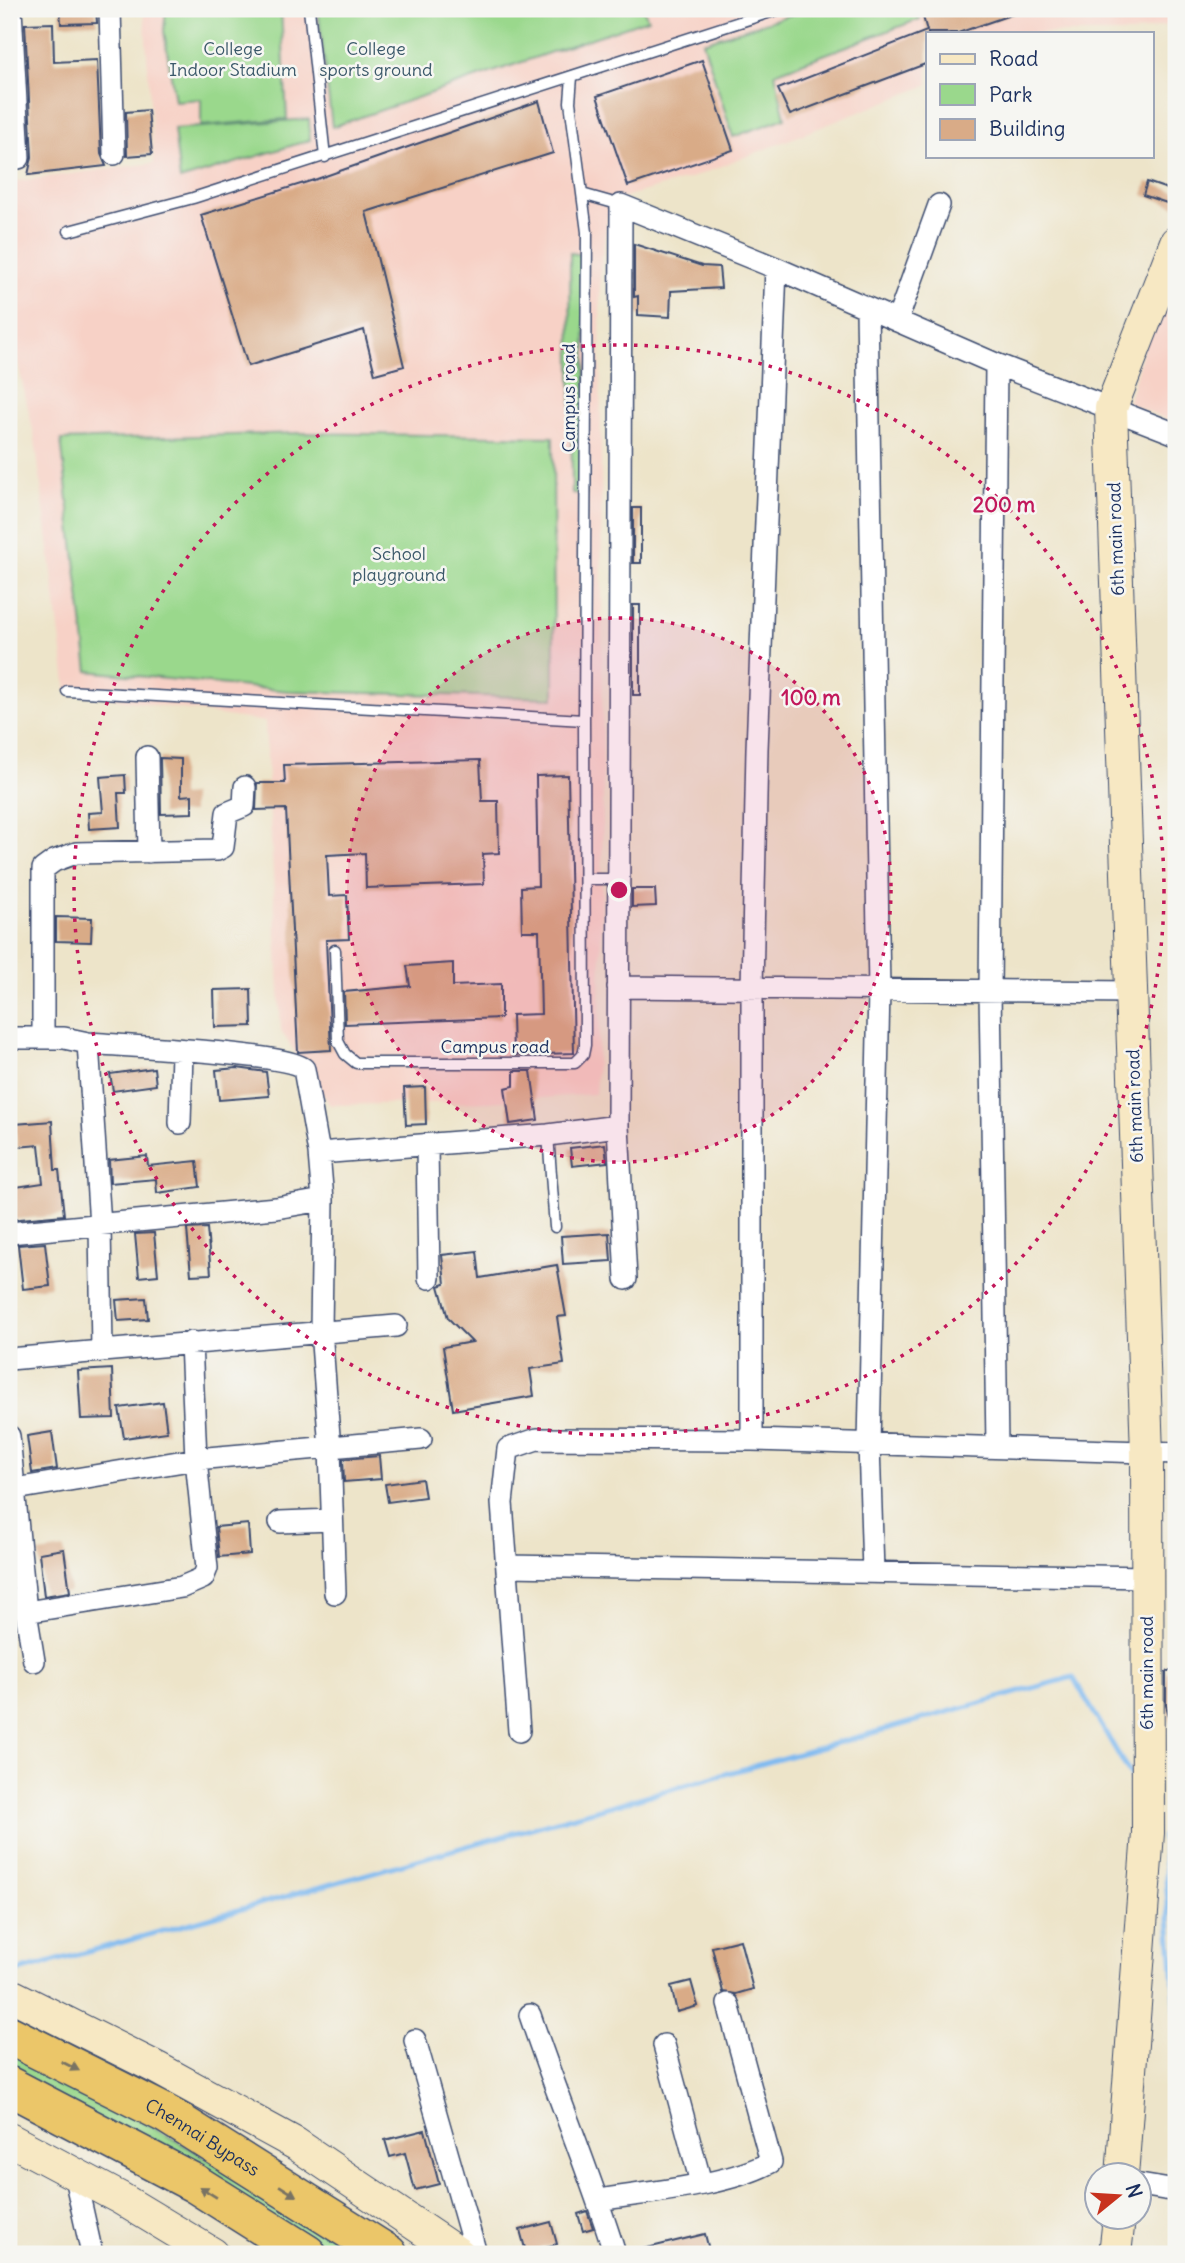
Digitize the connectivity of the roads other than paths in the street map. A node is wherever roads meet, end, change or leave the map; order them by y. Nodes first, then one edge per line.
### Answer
1 (11, 9) edge
2 (110, 9) edge
3 (309, 9) edge
4 (780, 9) edge
5 (572, 77) junction
6 (114, 154) dead end
7 (324, 157) junction
8 (19, 158) dead end
9 (582, 194) junction
10 (621, 205) junction
11 (939, 205) dead end
12 (69, 230) dead end
13 (1176, 245) edge
14 (776, 268) junction
15 (867, 310) junction
16 (897, 321) junction
17 (996, 364) junction
18 (1111, 408) junction
19 (1176, 434) edge
20 (67, 691) dead end
21 (584, 720) junction
22 (147, 757) dead end
23 (245, 787) dead end
24 (149, 852) junction
25 (585, 879) junction
26 (618, 879) junction
27 (335, 950) dead end
28 (618, 987) junction
29 (752, 988) junction
30 (879, 990) junction
31 (990, 991) junction
32 (1131, 992) junction
33 (9, 1038) edge
34 (43, 1038) junction
35 (88, 1043) junction
36 (182, 1052) junction
37 (180, 1123) dead end
38 (618, 1126) junction
39 (548, 1135) junction
40 (427, 1145) junction
41 (319, 1153) junction
42 (323, 1200) junction
43 (100, 1225) junction
44 (555, 1227) dead end
45 (9, 1233) edge
46 (429, 1278) dead end
47 (626, 1279) dead end
48 (396, 1326) dead end
49 (321, 1330) junction
50 (191, 1342) junction
51 (102, 1351) junction
52 (9, 1359) edge
53 (9, 1436) edge
54 (421, 1439) dead end
55 (752, 1440) junction
56 (869, 1444) junction
57 (997, 1446) junction
58 (330, 1449) junction
59 (1162, 1453) edge
60 (196, 1459) junction
61 (11, 1490) edge
62 (332, 1520) junction
63 (280, 1522) dead end
64 (507, 1566) junction
65 (873, 1572) junction
66 (1147, 1577) junction
67 (335, 1593) dead end
68 (26, 1612) junction
69 (34, 1661) dead end
70 (519, 1731) dead end
71 (9, 1994) edge
72 (728, 2004) dead end
73 (530, 2015) dead end
74 (9, 2035) edge
75 (415, 2040) dead end
76 (664, 2045) dead end
77 (9, 2087) edge
78 (9, 2139) edge
79 (1123, 2162) edge
80 (74, 2173) junction
81 (701, 2183) junction
82 (1154, 2187) edge
83 (1176, 2191) edge
84 (598, 2200) junction
85 (1117, 2232) edge
86 (92, 2254) edge
87 (214, 2254) edge
88 (307, 2254) edge
89 (388, 2254) edge
90 (459, 2254) edge
91 (476, 2254) edge
92 (615, 2254) edge
93 (1115, 2254) edge

1 - 8 street
2 - 6 street
3 - 7 lane
4 - 5 lane
5 - 7 lane
5 - 9 lane, Campus road
7 - 12 lane
9 - 10 lane
9 - 21 lane, Campus road
10 - 14 street
10 - 26 street
11 - 16 street
13 - 18 street
14 - 15 street
14 - 29 street
15 - 16 street
15 - 30 street
16 - 17 street
17 - 18 street
17 - 31 street
18 - 19 street
18 - 32 street, 6th main road
20 - 21 lane
21 - 25 lane, Campus road
22 - 24 street
23 - 24 street
24 - 34 street
25 - 26 lane
25 - 27 lane, Campus road
26 - 28 street
28 - 29 street
28 - 38 street
29 - 30 street
29 - 55 street
30 - 31 street
30 - 56 street
31 - 32 street
31 - 57 street
32 - 59 street, 6th main road
33 - 34 street
34 - 35 street
35 - 36 street
35 - 43 street
36 - 37 street
36 - 41 street
38 - 39 street
38 - 47 street
39 - 40 street
39 - 44 lane
40 - 41 street
40 - 46 street
41 - 42 street
42 - 43 street
42 - 49 street
43 - 45 street
43 - 51 street
48 - 49 street
49 - 50 street
49 - 58 street
50 - 51 street
50 - 60 street
51 - 52 street
53 - 61 street
54 - 58 street
55 - 56 street
55 - 64 street
56 - 57 street
56 - 65 street
57 - 59 street
58 - 60 street
58 - 62 street
59 - 66 street, 6th main road
60 - 61 street
60 - 68 street
61 - 68 street
62 - 63 street
62 - 67 street
64 - 65 street
64 - 70 street
65 - 66 street
66 - 79 street, 6th main road
68 - 69 street
71 - 90 street
72 - 81 street
73 - 84 street
74 -> 89 highway, Chennai Bypass
75 - 91 street
76 - 81 street
88 -> 77 highway
78 - 80 street
80 - 86 street
80 - 87 street
81 - 84 street
82 - 83 street
84 - 92 street
85 - 93 street

